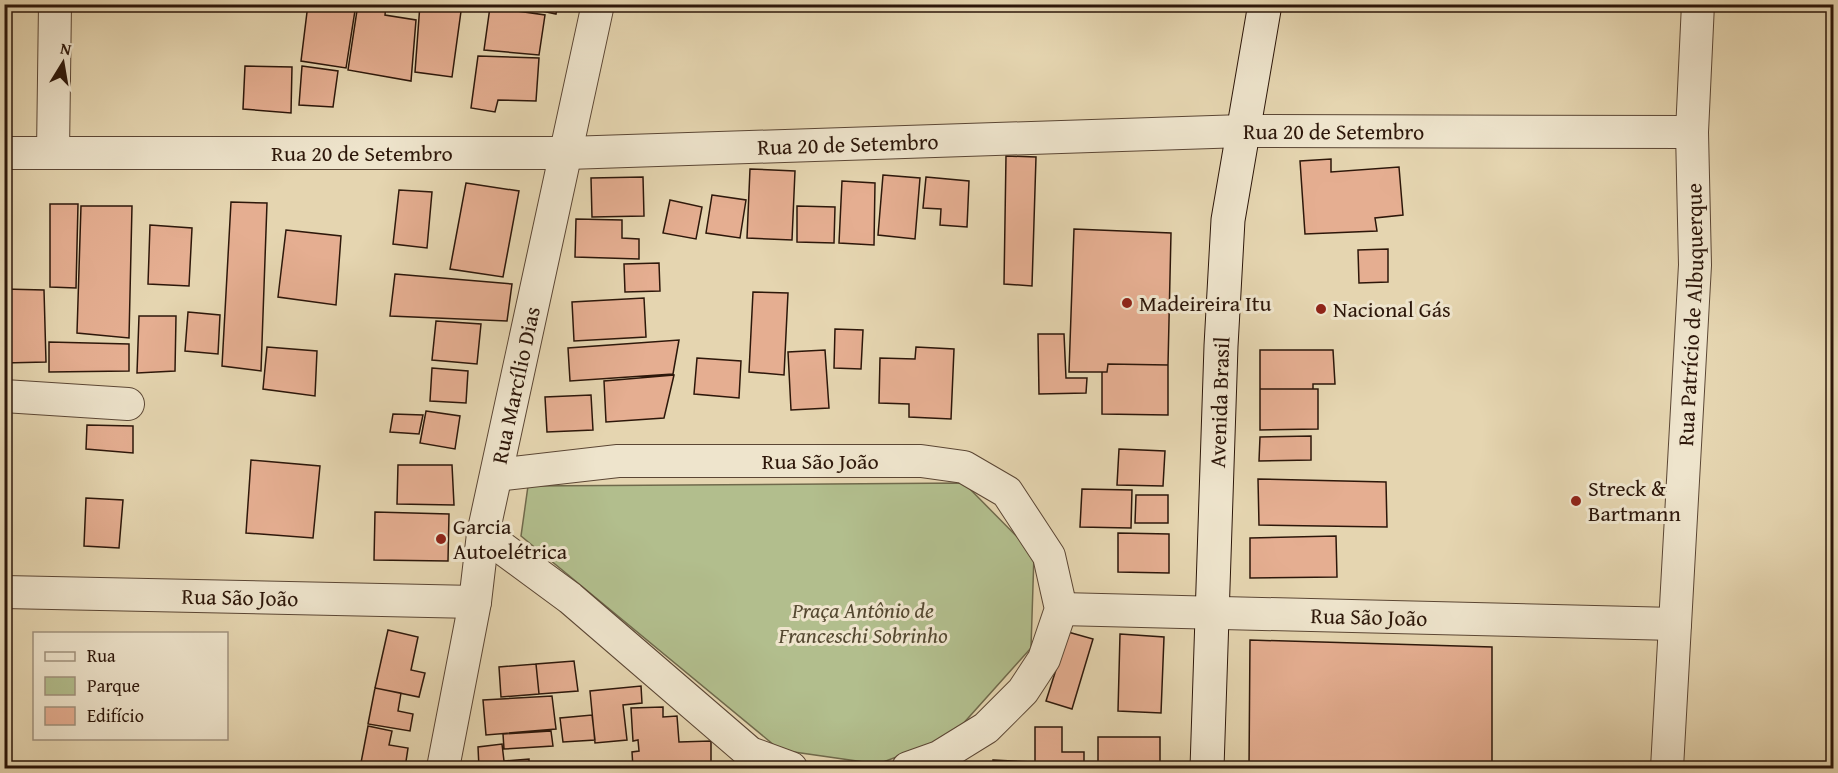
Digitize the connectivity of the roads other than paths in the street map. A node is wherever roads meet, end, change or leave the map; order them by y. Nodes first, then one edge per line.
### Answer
1 (55, 4) edge
2 (598, 4) edge
3 (1265, 4) edge
4 (1698, 4) edge
5 (1243, 131) junction
6 (1692, 132) junction
7 (54, 152) junction
8 (4, 153) edge
9 (567, 153) junction
10 (4, 396) edge
11 (128, 404) dead end
12 (497, 475) junction
13 (483, 534) junction
14 (4, 592) edge
15 (475, 602) junction
16 (1061, 609) junction
17 (1212, 613) junction
18 (1675, 624) junction
19 (443, 768) edge
20 (791, 768) edge
21 (908, 768) edge
22 (1207, 768) edge
23 (1667, 768) edge

1 - 7 street
2 - 9 street, Rua Marcílio Dias
3 - 5 main road, Avenida Brasil
4 - 6 street, Rua Patrício de Albuquerque
5 - 6 street, Rua 20 de Setembro
5 - 9 street, Rua 20 de Setembro
5 - 17 main road, Avenida Brasil
6 - 18 street, Rua Patrício de Albuquerque
7 - 8 street, Rua 20 de Setembro
7 - 9 street, Rua 20 de Setembro
9 - 12 street, Rua Marcílio Dias
10 - 11 street
12 - 13 street, Rua Marcílio Dias
12 - 16 street, Rua São João
13 - 15 street, Rua Marcílio Dias
13 - 20 street
14 - 15 street, Rua São João
15 - 19 street, Rua Marcílio Dias
16 - 17 street, Rua São João
16 - 21 street
17 - 18 street, Rua São João
17 - 22 main road, Avenida Brasil
18 - 23 street, Rua Patrício de Albuquerque

